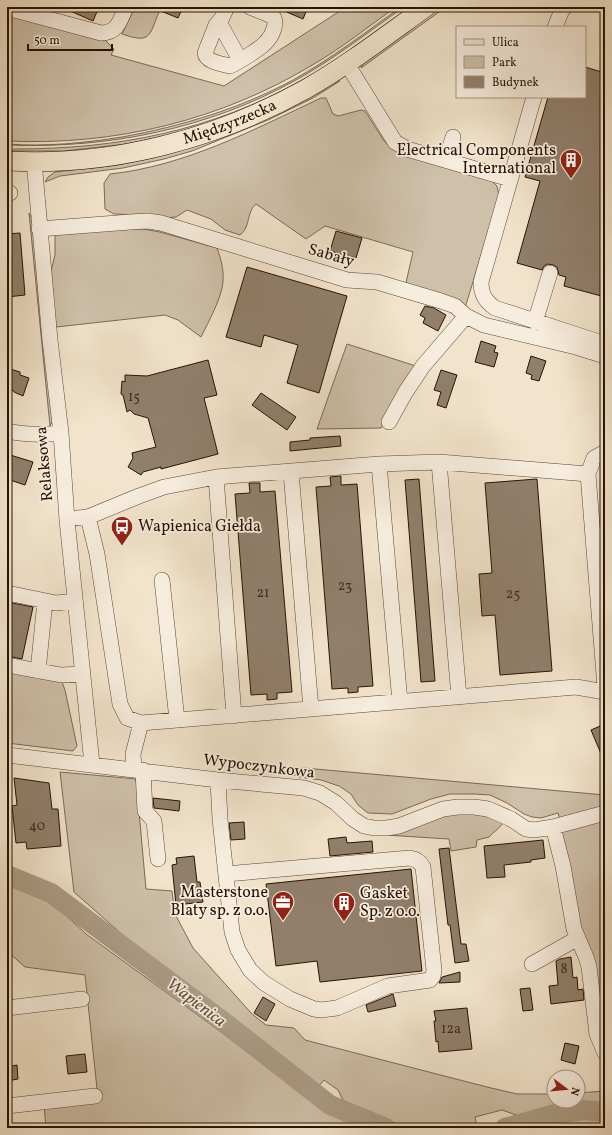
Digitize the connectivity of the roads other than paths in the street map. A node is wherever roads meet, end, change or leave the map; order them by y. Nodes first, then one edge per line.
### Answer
1 (126, 7) edge
2 (227, 7) edge
3 (250, 7) edge
4 (426, 7) edge
5 (565, 7) edge
6 (7, 8) edge
7 (219, 22) junction
8 (555, 26) edge
9 (240, 60) junction
10 (346, 64) junction
11 (534, 98) edge
12 (450, 136) dead end
13 (443, 159) junction
14 (7, 161) edge
15 (34, 161) junction
16 (510, 178) junction
17 (40, 229) junction
18 (550, 272) dead end
19 (466, 316) junction
20 (535, 322) junction
21 (605, 344) edge
22 (605, 356) edge
23 (390, 422) dead end
24 (7, 431) edge
25 (61, 433) junction
26 (605, 452) edge
27 (439, 462) junction
28 (379, 464) junction
29 (291, 472) junction
30 (588, 474) junction
31 (216, 477) junction
32 (88, 517) junction
33 (67, 520) junction
34 (162, 580) dead end
35 (7, 593) edge
36 (45, 601) junction
37 (75, 601) junction
38 (7, 665) edge
39 (38, 671) junction
40 (83, 674) junction
41 (605, 687) edge
42 (605, 692) edge
43 (459, 697) junction
44 (400, 702) junction
45 (311, 709) junction
46 (234, 716) junction
47 (177, 720) junction
48 (141, 723) junction
49 (7, 755) edge
50 (92, 764) junction
51 (139, 770) junction
52 (218, 780) junction
53 (605, 813) edge
54 (553, 827) junction
55 (158, 859) dead end
56 (226, 874) junction
57 (578, 938) junction
58 (532, 964) dead end
59 (82, 999) dead end
60 (599, 1006) edge
61 (7, 1008) edge
62 (605, 1053) edge
63 (95, 1096) dead end
64 (7, 1106) edge

1 - 6 street
2 - 7 street
3 - 9 street
4 - 10 main road, Międzyrzecka
5 - 8 street
7 - 9 street
7 - 9 street
10 - 13 street
10 - 15 main road, Międzyrzecka
11 - 16 street
12 - 13 street
13 - 16 street
14 - 15 main road, Międzyrzecka
15 - 17 street, Relaksowa
16 - 20 street
17 - 19 street, Sabały
17 - 25 street, Relaksowa
18 - 20 street
19 - 22 street, Sabały
19 - 23 street
20 - 21 street
24 - 25 street
25 - 33 street, Relaksowa
26 - 30 street
27 - 28 street
27 - 30 street
27 - 43 street
28 - 29 street
28 - 44 street
29 - 31 street
29 - 45 street
30 - 41 street
31 - 32 street
31 - 46 street
32 - 33 street
32 - 48 street
33 - 37 street, Relaksowa
34 - 47 street
35 - 36 street
36 - 37 street
36 - 39 street
37 - 40 street, Relaksowa
38 - 39 street
39 - 40 street
40 - 50 street, Relaksowa
42 - 43 street
43 - 44 street
44 - 45 street
45 - 46 street
46 - 47 street
47 - 48 street
48 - 51 street
49 - 50 street, Wypoczynkowa
50 - 51 street, Wypoczynkowa
51 - 52 street, Wypoczynkowa
51 - 55 street
52 - 54 street, Wypoczynkowa
52 - 56 street
53 - 54 street, Wypoczynkowa
54 - 57 street
56 - 56 street
57 - 58 street
57 - 60 street
59 - 61 street
60 - 62 street
63 - 64 street

